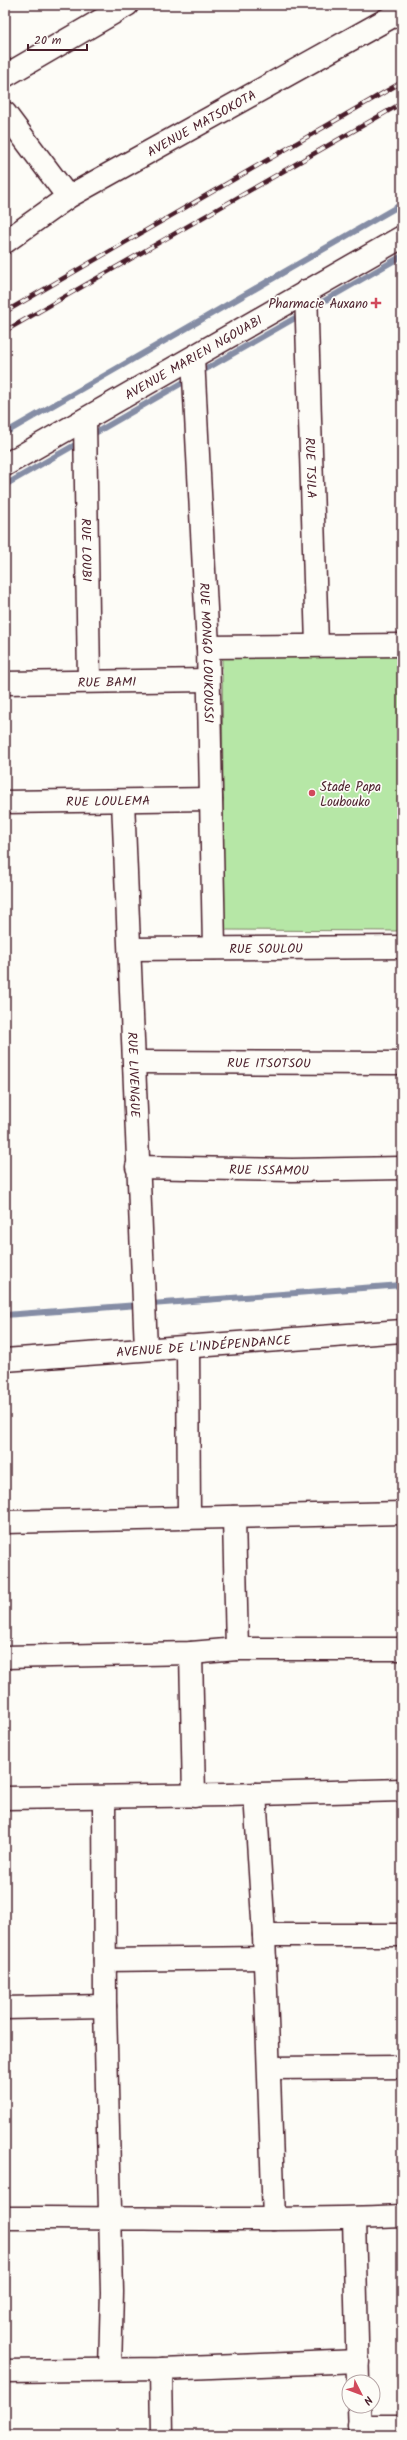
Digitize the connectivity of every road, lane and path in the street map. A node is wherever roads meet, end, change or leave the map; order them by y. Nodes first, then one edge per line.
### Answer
1 (127, 5) edge
2 (402, 11) edge
3 (5, 76) edge
4 (5, 113) edge
5 (68, 197) junction
6 (402, 237) edge
7 (5, 242) edge
8 (306, 291) junction
9 (193, 358) junction
10 (85, 420) junction
11 (5, 465) edge
12 (317, 645) junction
13 (402, 645) edge
14 (208, 647) junction
15 (89, 680) junction
16 (208, 680) junction
17 (5, 683) edge
18 (211, 799) junction
19 (123, 801) junction
20 (5, 802) edge
21 (402, 947) edge
22 (214, 948) junction
23 (130, 949) junction
24 (135, 1062) junction
25 (402, 1063) edge
26 (137, 1167) junction
27 (402, 1168) edge
28 (402, 1331) edge
29 (188, 1346) junction
30 (146, 1349) junction
31 (5, 1360) edge
32 (402, 1513) edge
33 (189, 1517) junction
34 (234, 1517) junction
35 (5, 1522) edge
36 (238, 1649) junction
37 (402, 1649) edge
38 (191, 1653) junction
39 (5, 1657) edge
40 (402, 1790) edge
41 (255, 1794) junction
42 (194, 1796) junction
43 (5, 1798) edge
44 (104, 1798) junction
45 (264, 1935) junction
46 (402, 1935) edge
47 (265, 1958) junction
48 (105, 1960) junction
49 (105, 2006) junction
50 (5, 2008) edge
51 (402, 2067) edge
52 (270, 2068) junction
53 (402, 2216) edge
54 (110, 2217) junction
55 (5, 2218) edge
56 (274, 2219) junction
57 (354, 2219) junction
58 (110, 2369) junction
59 (161, 2369) junction
60 (5, 2371) edge
61 (358, 2372) edge
62 (359, 2422) edge
63 (402, 2426) edge
64 (162, 2435) edge

1 - 3 street
2 - 5 street, AVENUE MATSOKOTA
4 - 5 street
5 - 7 street, AVENUE MATSOKOTA
6 - 8 street, AVENUE MARIEN NGOUABI
8 - 9 street, AVENUE MARIEN NGOUABI
8 - 12 street, RUE TSILA
9 - 10 street, AVENUE MARIEN NGOUABI
9 - 14 street, RUE MONGO LOUKOUSSI
10 - 11 street, AVENUE MARIEN NGOUABI
10 - 15 street, RUE LOUBI
12 - 13 street
12 - 14 street
14 - 16 street, RUE MONGO LOUKOUSSI
15 - 16 street, RUE BAMI
15 - 17 street, RUE BAMI
16 - 18 street, RUE MONGO LOUKOUSSI
18 - 19 street, RUE LOULEMA
18 - 22 street, RUE MONGO LOUKOUSSI
19 - 20 street, RUE LOULEMA
19 - 23 street, RUE LIVENGUE
21 - 22 street, RUE SOULOU
22 - 23 street, RUE SOULOU
23 - 24 street, RUE LIVENGUE
24 - 25 street, RUE ITSOTSOU
24 - 26 street, RUE LIVENGUE
26 - 27 street, RUE ISSAMOU
26 - 30 street, RUE LIVENGUE
28 - 29 street, AVENUE DE L'INDÉPENDANCE
29 - 30 street, AVENUE DE L'INDÉPENDANCE
29 - 33 street
30 - 31 street, AVENUE DE L'INDÉPENDANCE
32 - 34 street
33 - 34 street
33 - 35 street
34 - 36 street
36 - 37 street
36 - 38 street
38 - 39 street
38 - 42 street
40 - 41 street
41 - 42 street
41 - 45 street
42 - 44 street
43 - 44 street
44 - 48 street
45 - 46 street
45 - 47 street
47 - 48 street
47 - 52 street
48 - 49 street
49 - 50 street
49 - 54 street
51 - 52 street
52 - 56 street
53 - 57 street
54 - 55 street
54 - 56 street
54 - 58 street
56 - 57 street
57 - 61 street
58 - 59 street
58 - 60 street
59 - 61 street
59 - 64 street
62 - 63 street

